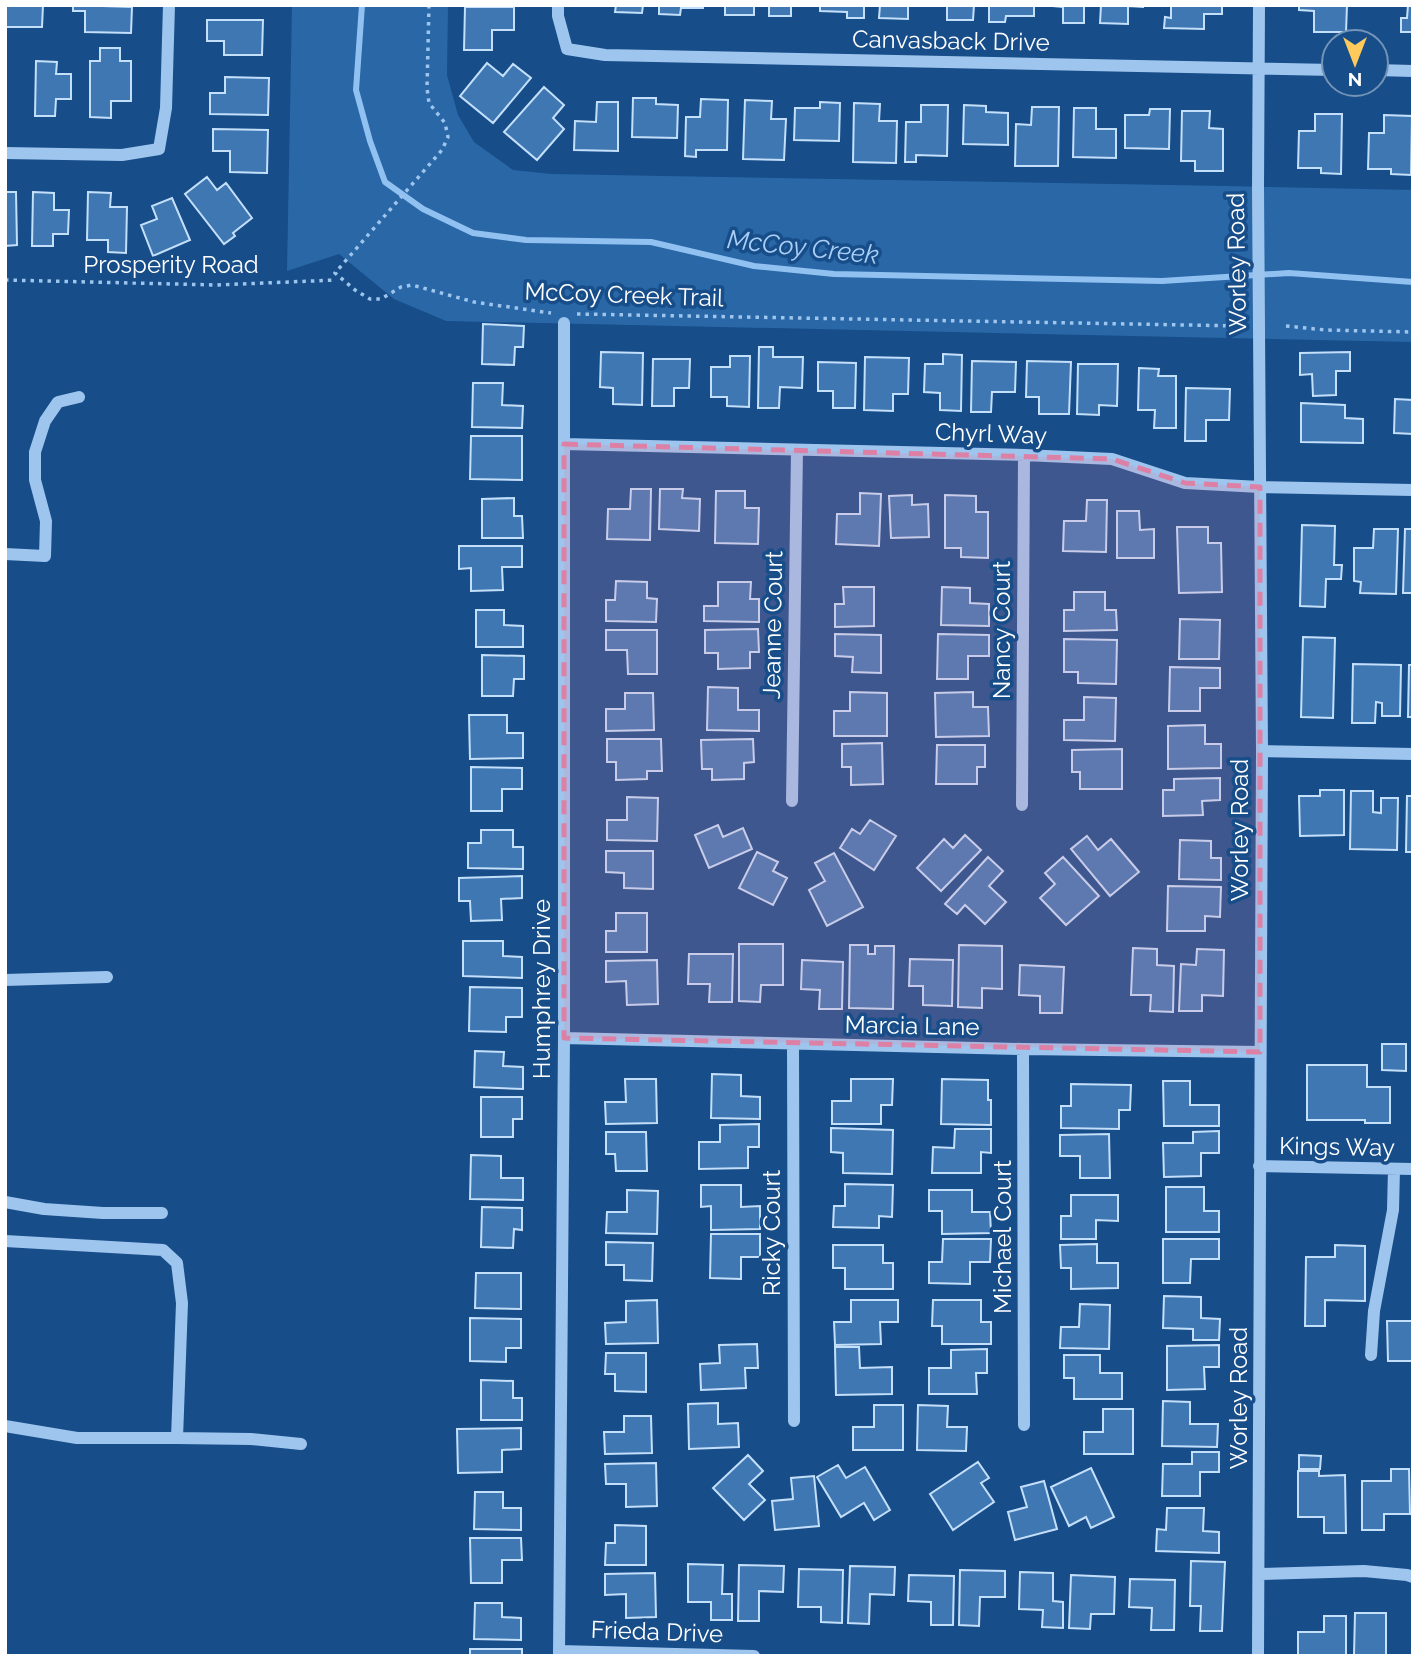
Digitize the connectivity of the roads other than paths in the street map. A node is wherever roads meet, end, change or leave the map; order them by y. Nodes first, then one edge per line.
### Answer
1 (169, 5) edge
2 (558, 5) edge
3 (1259, 5) edge
4 (1258, 69) junction
5 (1320, 70) edge
6 (1390, 70) edge
7 (1413, 71) edge
8 (5, 153) edge
9 (564, 317) road end
10 (79, 397) dead end
11 (564, 444) junction
12 (797, 450) junction
13 (1024, 455) junction
14 (1261, 487) junction
15 (1413, 490) edge
16 (5, 554) edge
17 (1262, 751) junction
18 (1413, 754) edge
19 (792, 801) dead end
20 (1022, 805) dead end
21 (107, 977) dead end
22 (5, 980) edge
23 (564, 1038) junction
24 (793, 1044) junction
25 (1023, 1049) junction
26 (1260, 1052) junction
27 (1259, 1166) junction
28 (1394, 1169) junction
29 (1413, 1170) edge
30 (5, 1202) edge
31 (162, 1213) dead end
32 (5, 1241) edge
33 (1371, 1354) dead end
34 (794, 1421) dead end
35 (1024, 1425) dead end
36 (5, 1426) edge
37 (177, 1438) junction
38 (301, 1444) dead end
39 (1260, 1574) junction
40 (1413, 1577) edge
41 (559, 1653) edge
42 (754, 1656) edge
43 (1258, 1656) edge

1 - 8 street
2 - 4 street, Canvasback Drive
3 - 4 street, Worley Road
4 - 5 street, Canvasback Drive
4 - 14 street, Worley Road
6 - 7 street
9 - 11 street, Humphrey Drive
10 - 16 street
11 - 12 street, Chyrl Way
11 - 23 street, Humphrey Drive
12 - 13 street, Chyrl Way
12 - 19 street, Jeanne Court
13 - 14 street, Chyrl Way
13 - 20 street, Nancy Court
14 - 15 street, Chyrl Way
14 - 17 street, Worley Road
17 - 18 street
17 - 26 street, Worley Road
21 - 22 street
23 - 24 street, Marcia Lane
23 - 41 street, Humphrey Drive
24 - 25 street, Marcia Lane
24 - 34 street, Ricky Court
25 - 26 street, Marcia Lane
25 - 35 street, Michael Court
26 - 27 street, Worley Road
27 - 28 street, Kings Way
27 - 39 street, Worley Road
28 - 29 street, Kings Way
28 - 33 street
30 - 31 street
32 - 37 street
36 - 37 street
37 - 38 street
39 - 40 street
39 - 43 street, Worley Road
41 - 42 street, Frieda Drive

